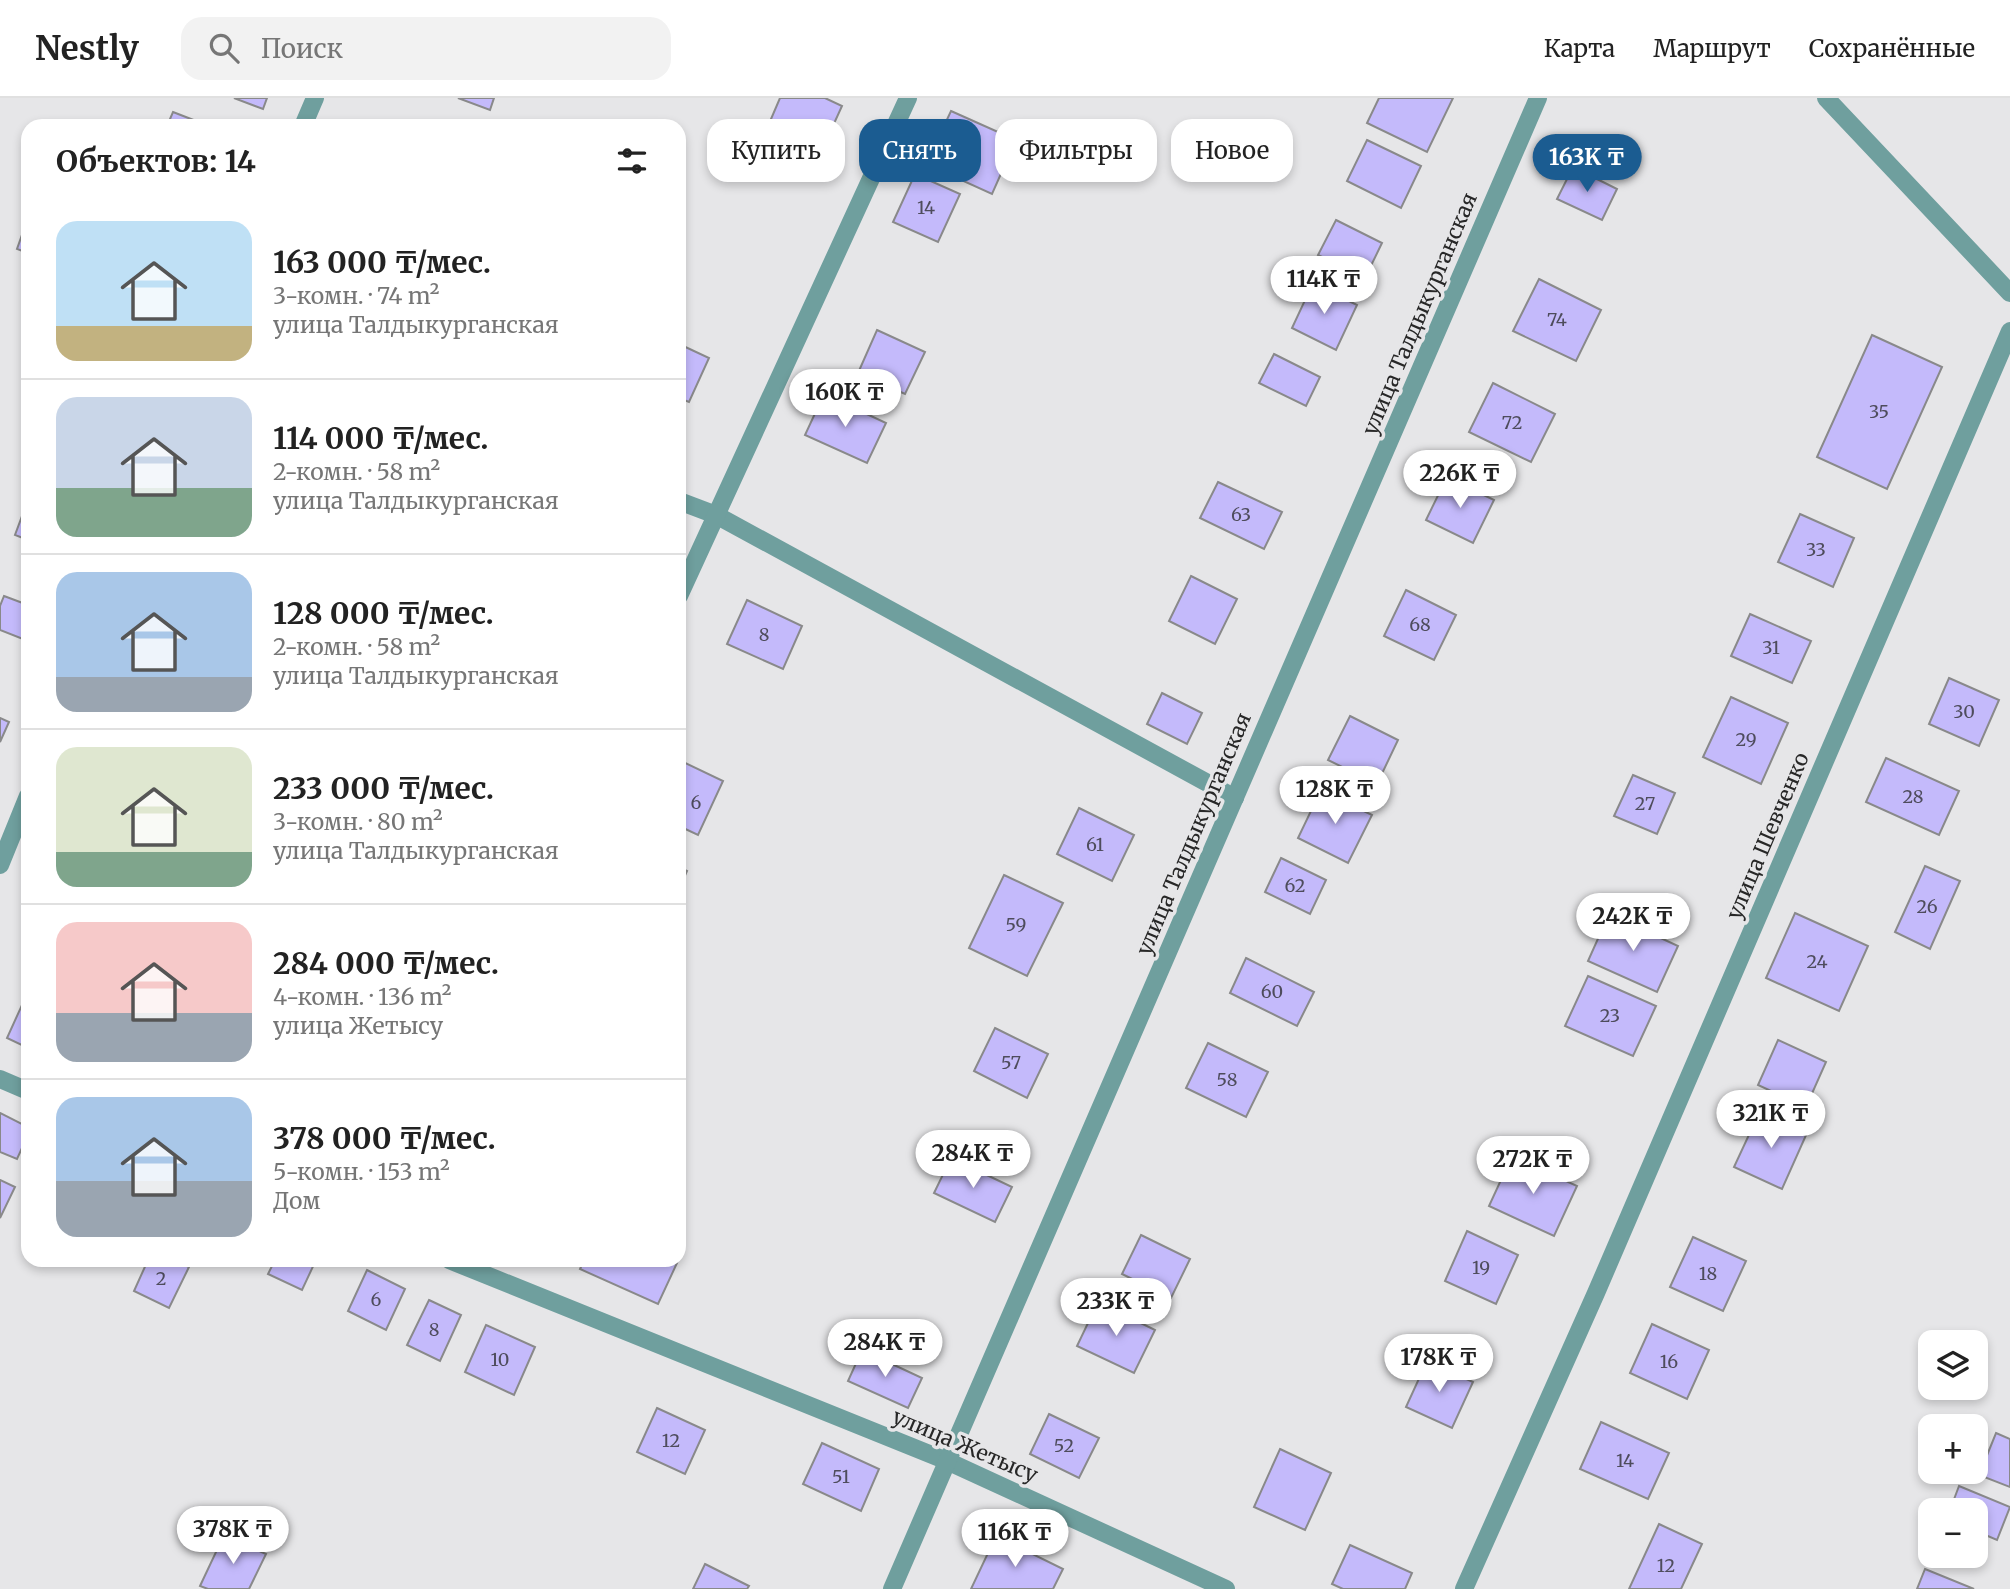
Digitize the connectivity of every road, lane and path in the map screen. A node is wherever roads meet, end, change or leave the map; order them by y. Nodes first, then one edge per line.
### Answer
1 (314, 98) edge
2 (908, 98) edge
3 (1538, 98) edge
4 (1826, 98) edge
5 (306, 119) edge
6 (2010, 293) edge
7 (2010, 331) edge
8 (686, 503) edge
9 (716, 515) junction
10 (686, 581) edge
11 (1235, 798) junction
12 (21, 813) edge
13 (0, 864) edge
14 (0, 1079) edge
15 (21, 1088) edge
16 (466, 1267) edge
17 (947, 1461) junction
18 (892, 1589) edge
19 (1226, 1589) edge
20 (1464, 1589) edge

1 - 5 street
2 - 9 street
3 - 11 street, улица Талдыкурганская
4 - 6 street
7 - 20 street, улица Шевченко
8 - 9 street
9 - 10 street
9 - 11 street
11 - 17 street, улица Талдыкурганская
12 - 13 street
14 - 15 street
16 - 17 street, улица Жетысу
17 - 18 street, улица Талдыкурганская
17 - 19 street, улица Жетысу

